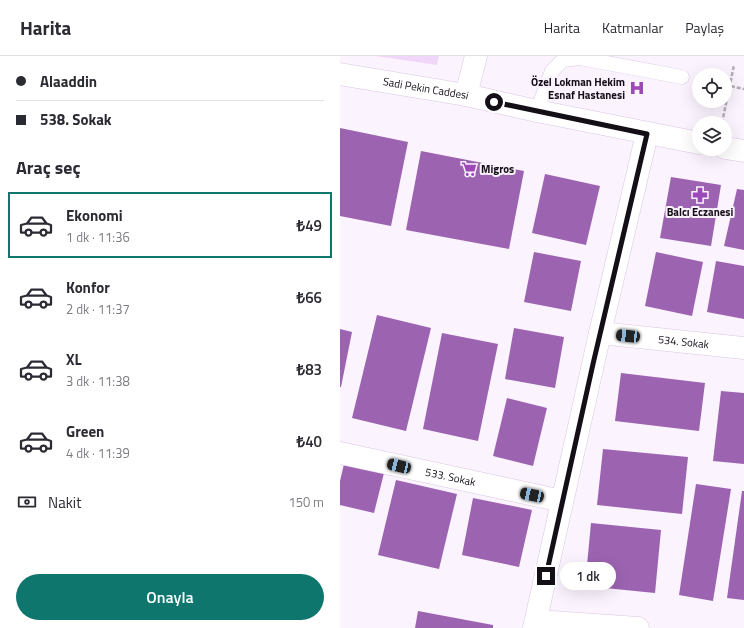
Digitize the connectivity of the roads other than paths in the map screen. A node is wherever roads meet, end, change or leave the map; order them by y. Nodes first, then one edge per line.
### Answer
1 (476, 56) edge
2 (340, 74) edge
3 (682, 77) dead end
4 (466, 95) junction
5 (537, 111) junction
6 (647, 134) junction
7 (692, 143) edge
8 (732, 149) edge
9 (744, 152) edge
10 (600, 333) junction
11 (744, 348) edge
12 (340, 453) edge
13 (562, 501) junction
14 (536, 624) edge
15 (638, 628) edge

1 - 4 street
2 - 4 street, Sadi Pekin Caddesi
3 - 5 lane
4 - 5 street, Sadi Pekin Caddesi
5 - 6 street, Sadi Pekin Caddesi
6 - 7 street, Sadi Pekin Caddesi
6 - 10 street
8 - 9 street
10 - 11 street, 534. Sokak
10 - 13 street
12 - 13 street, 533. Sokak
13 - 14 street
14 - 15 street

